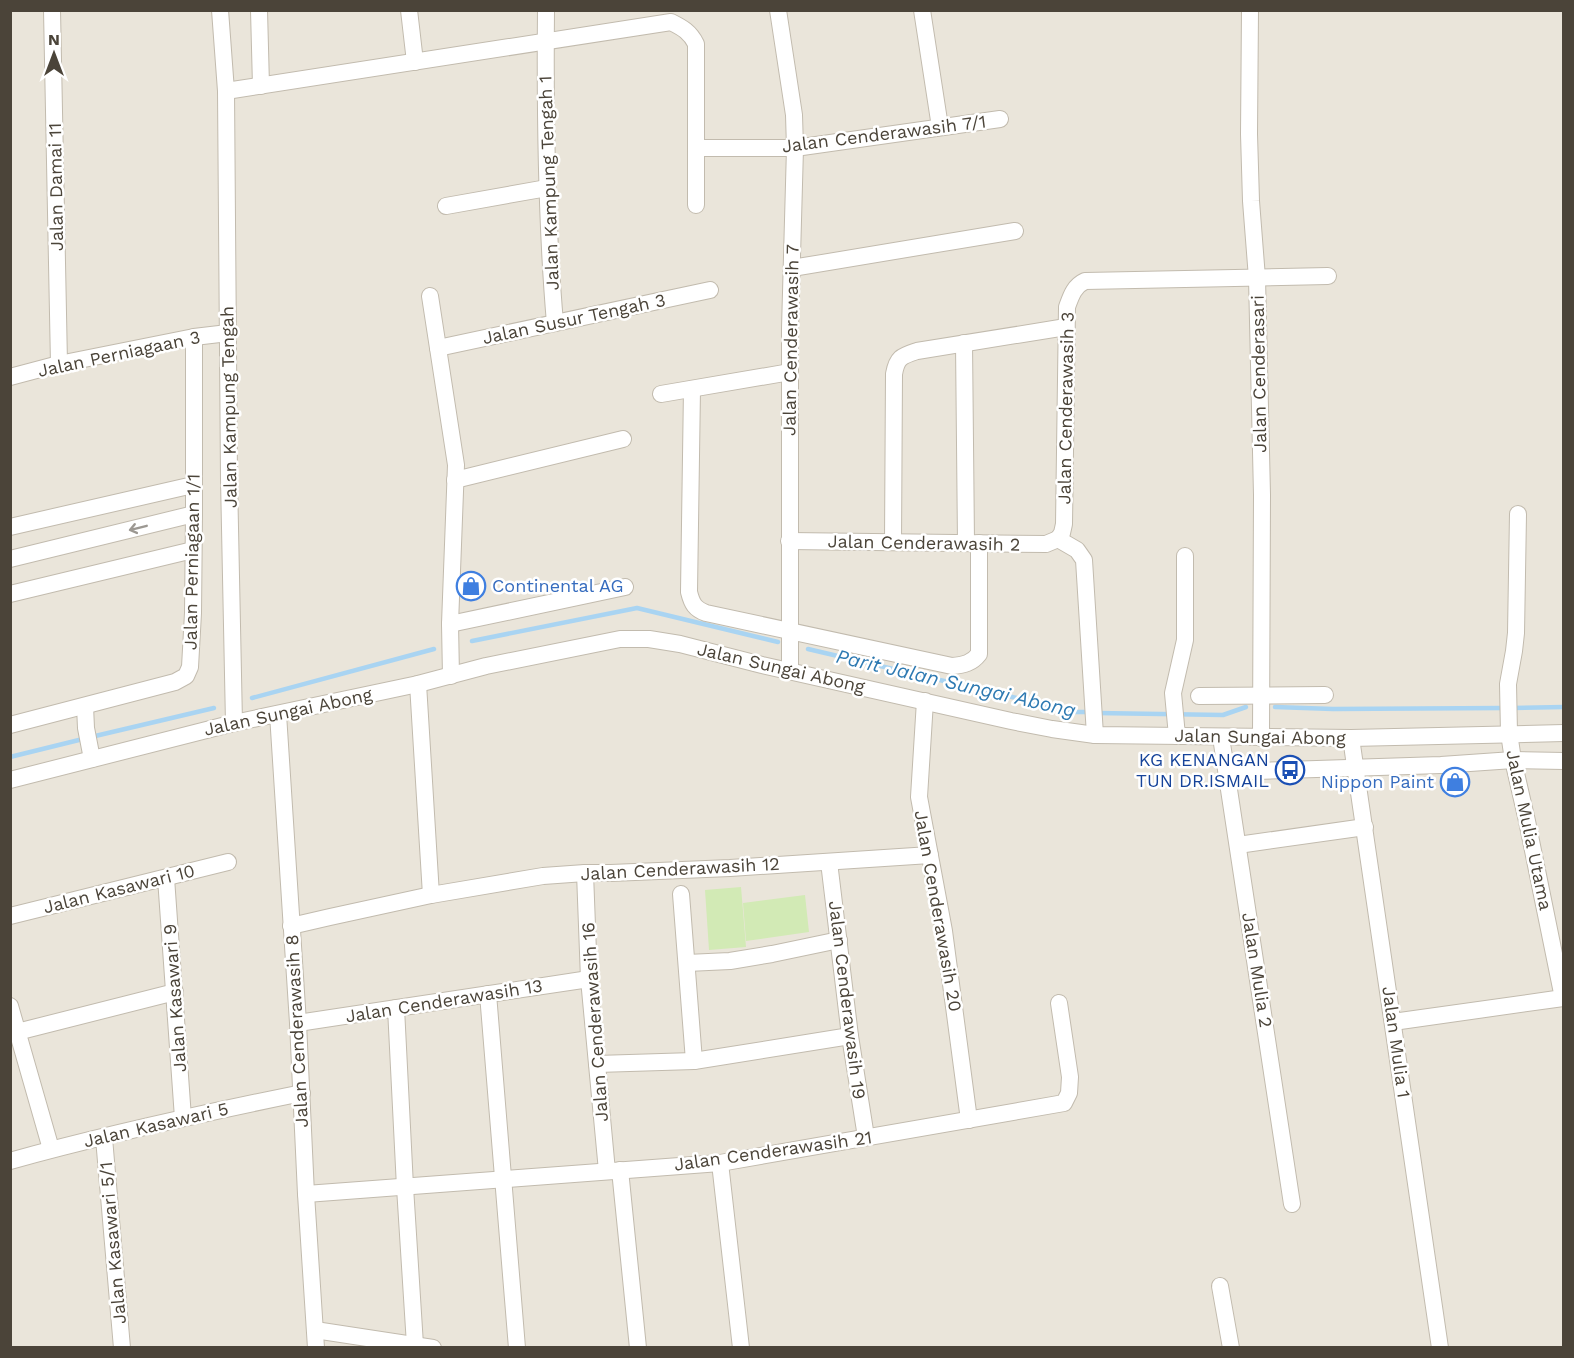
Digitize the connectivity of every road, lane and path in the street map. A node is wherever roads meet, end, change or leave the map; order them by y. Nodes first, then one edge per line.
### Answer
1 (52, 10) edge
2 (220, 10) edge
3 (259, 10) edge
4 (409, 10) edge
5 (546, 10) edge
6 (778, 10) edge
7 (922, 10) edge
8 (1250, 10) edge
9 (545, 42) junction
10 (415, 62) junction
11 (261, 86) junction
12 (226, 91) junction
13 (1000, 118) dead end
14 (940, 127) junction
15 (696, 148) junction
16 (795, 148) junction
17 (547, 188) junction
18 (696, 205) dead end
19 (446, 206) dead end
20 (1015, 231) dead end
21 (792, 268) junction
22 (1328, 276) dead end
23 (1257, 278) junction
24 (710, 290) dead end
25 (430, 296) dead end
26 (555, 323) junction
27 (1066, 327) junction
28 (228, 333) junction
29 (194, 337) junction
30 (964, 343) junction
31 (438, 348) junction
32 (59, 364) junction
33 (790, 372) junction
34 (10, 377) edge
35 (692, 389) junction
36 (661, 394) dead end
37 (623, 439) dead end
38 (456, 480) junction
39 (193, 485) junction
40 (194, 514) junction
41 (1518, 514) dead end
42 (10, 527) edge
43 (1058, 539) junction
44 (789, 541) junction
45 (893, 542) junction
46 (973, 543) junction
47 (193, 550) junction
48 (1185, 556) dead end
49 (10, 559) edge
50 (625, 587) dead end
51 (10, 594) edge
52 (450, 624) junction
53 (790, 630) junction
54 (790, 671) junction
55 (451, 676) junction
56 (418, 684) junction
57 (1325, 695) dead end
58 (1199, 696) dead end
59 (1261, 696) junction
60 (925, 701) junction
61 (85, 706) junction
62 (278, 714) junction
63 (234, 723) junction
64 (10, 725) edge
65 (1509, 733) junction
66 (1563, 733) edge
67 (1095, 735) junction
68 (1177, 736) junction
69 (1221, 737) junction
70 (1261, 738) junction
71 (1352, 738) junction
72 (92, 759) junction
73 (1513, 760) junction
74 (1563, 761) edge
75 (1356, 768) junction
76 (1227, 772) junction
77 (10, 780) edge
78 (1365, 827) junction
79 (1238, 844) junction
80 (930, 855) junction
81 (228, 862) dead end
82 (830, 862) junction
83 (585, 873) junction
84 (166, 878) junction
85 (681, 894) dead end
86 (431, 895) junction
87 (10, 916) edge
88 (291, 926) junction
89 (839, 939) junction
90 (687, 963) junction
91 (589, 979) junction
92 (175, 992) junction
93 (488, 994) junction
94 (1563, 998) edge
95 (1059, 1003) dead end
96 (10, 1006) edge
97 (396, 1008) junction
98 (1393, 1022) junction
99 (298, 1023) junction
100 (17, 1032) junction
101 (850, 1036) junction
102 (694, 1061) junction
103 (597, 1064) junction
104 (302, 1093) junction
105 (183, 1118) junction
106 (969, 1120) junction
107 (866, 1137) junction
108 (104, 1138) junction
109 (51, 1149) junction
110 (10, 1161) edge
111 (720, 1163) junction
112 (613, 1171) junction
113 (502, 1179) junction
114 (405, 1186) junction
115 (306, 1194) junction
116 (1292, 1204) dead end
117 (1220, 1286) dead end
118 (315, 1339) edge
119 (415, 1345) junction
120 (122, 1347) edge
121 (433, 1347) edge
122 (517, 1347) edge
123 (638, 1347) edge
124 (741, 1347) edge
125 (1231, 1347) edge
126 (1440, 1347) edge

1 - 32 street, Jalan Damai 11
2 - 12 street, Jalan Kampung Tengah
3 - 11 street
4 - 10 street
5 - 9 street, Jalan Kampung Tengah 1
6 - 16 street, Jalan Cenderawasih 7
7 - 14 street
8 - 23 street, Jalan Cenderasari
9 - 10 street
9 - 15 street
9 - 17 street, Jalan Kampung Tengah 1
10 - 11 street
11 - 12 street
12 - 28 street, Jalan Kampung Tengah
13 - 14 street, Jalan Cenderawasih 7/1
14 - 16 street, Jalan Cenderawasih 7/1
15 - 16 street, Jalan Cenderawasih 7/1
15 - 18 street
16 - 21 street, Jalan Cenderawasih 7
17 - 19 street
17 - 26 street, Jalan Kampung Tengah 1
20 - 21 street
21 - 33 street, Jalan Cenderawasih 7
22 - 23 street
23 - 27 street, Jalan Cenderawasih 3
23 - 59 street, Jalan Cenderasari
24 - 26 street, Jalan Susur Tengah 3
25 - 31 street
26 - 31 street, Jalan Susur Tengah 3
27 - 30 street
27 - 43 street, Jalan Cenderawasih 3
28 - 29 street, Jalan Perniagaan 3
28 - 63 street, Jalan Kampung Tengah
29 - 32 street, Jalan Perniagaan 3
29 - 39 street, Jalan Perniagaan 1/1
30 - 45 street
30 - 46 street
31 - 38 street
32 - 34 street, Jalan Perniagaan 3
33 - 35 street
33 - 44 street, Jalan Cenderawasih 7
35 - 36 street
35 - 53 street
37 - 38 street
38 - 52 street
39 - 40 street, Jalan Perniagaan 1/1
39 - 42 street
40 - 47 street, Jalan Perniagaan 1/1
40 -> 49 street
41 - 65 street, Jalan Mulia Utama
43 - 46 street, Jalan Cenderawasih 2
43 - 67 street
44 - 45 street, Jalan Cenderawasih 2
44 - 53 street, Jalan Cenderawasih 7
45 - 46 street, Jalan Cenderawasih 2
46 - 53 street
47 - 51 street
47 - 61 street, Jalan Perniagaan 1/1
48 - 68 street
50 - 52 street
52 - 55 street
53 - 54 street, Jalan Cenderawasih 7
54 - 55 street, Jalan Sungai Abong
54 - 60 street, Jalan Sungai Abong
55 - 56 street, Jalan Sungai Abong
56 - 62 street, Jalan Sungai Abong
56 - 86 street
57 - 59 street
58 - 59 street
59 - 70 street, Jalan Cenderasari
60 - 67 street, Jalan Sungai Abong
60 - 80 street, Jalan Cenderawasih 20
61 - 64 street, Jalan Perniagaan 1/1
61 - 72 street
62 - 63 street, Jalan Sungai Abong
62 - 88 street, Jalan Cenderawasih 8
63 - 72 street, Jalan Sungai Abong
65 - 66 street, Jalan Sungai Abong
65 - 71 street, Jalan Sungai Abong
65 - 73 street, Jalan Mulia Utama
67 - 68 street, Jalan Sungai Abong
68 - 69 street, Jalan Sungai Abong
69 - 70 street, Jalan Sungai Abong
69 - 76 street, Jalan Mulia 2
70 - 71 street, Jalan Sungai Abong
71 - 75 street, Jalan Mulia 1
72 - 77 street, Jalan Sungai Abong
73 - 74 street
73 - 75 street
73 - 94 street, Jalan Mulia Utama
75 - 76 street
75 - 78 street, Jalan Mulia 1
76 - 79 street, Jalan Mulia 2
78 - 79 street
78 - 98 street, Jalan Mulia 1
79 - 116 street, Jalan Mulia 2
80 - 82 street, Jalan Cenderawasih 12
80 - 106 street, Jalan Cenderawasih 20
81 - 84 street, Jalan Kasawari 10
82 - 83 street, Jalan Cenderawasih 12
82 - 89 street, Jalan Cenderawasih 19
83 - 86 street, Jalan Cenderawasih 12
83 - 91 street, Jalan Cenderawasih 16
84 - 87 street, Jalan Kasawari 10
84 - 92 street, Jalan Kasawari 9
85 - 90 street
86 - 88 street, Jalan Cenderawasih 12
88 - 99 street, Jalan Cenderawasih 8
89 - 90 street
89 - 101 street, Jalan Cenderawasih 19
90 - 102 street
91 - 93 street, Jalan Cenderawasih 13
91 - 103 street, Jalan Cenderawasih 16
92 - 100 street
92 - 105 street, Jalan Kasawari 9
93 - 97 street, Jalan Cenderawasih 13
93 - 113 street
94 - 98 street
95 - 106 street, Jalan Cenderawasih 21
96 - 100 street
97 - 99 street, Jalan Cenderawasih 13
97 - 114 street
98 - 126 street, Jalan Mulia 1
99 - 104 street, Jalan Cenderawasih 8
100 - 109 street
101 - 102 street
101 - 107 street, Jalan Cenderawasih 19
102 - 103 street
103 - 112 street, Jalan Cenderawasih 16
104 - 105 street, Jalan Kasawari 5
104 - 115 street, Jalan Cenderawasih 8
105 - 108 street, Jalan Kasawari 5
106 - 107 street, Jalan Cenderawasih 21
107 - 111 street, Jalan Cenderawasih 21
108 - 109 street, Jalan Kasawari 5
108 - 120 street, Jalan Kasawari 5/1
109 - 110 street, Jalan Kasawari 5
111 - 112 street, Jalan Cenderawasih 21
111 - 124 street
112 - 113 street, Jalan Cenderawasih 21
112 - 123 street, Jalan Cenderawasih 16
113 - 114 street, Jalan Cenderawasih 21
113 - 122 street
114 - 115 street, Jalan Cenderawasih 21
114 - 119 street
115 - 118 street, Jalan Cenderawasih 8
117 - 125 street
118 - 119 street
119 - 121 street

